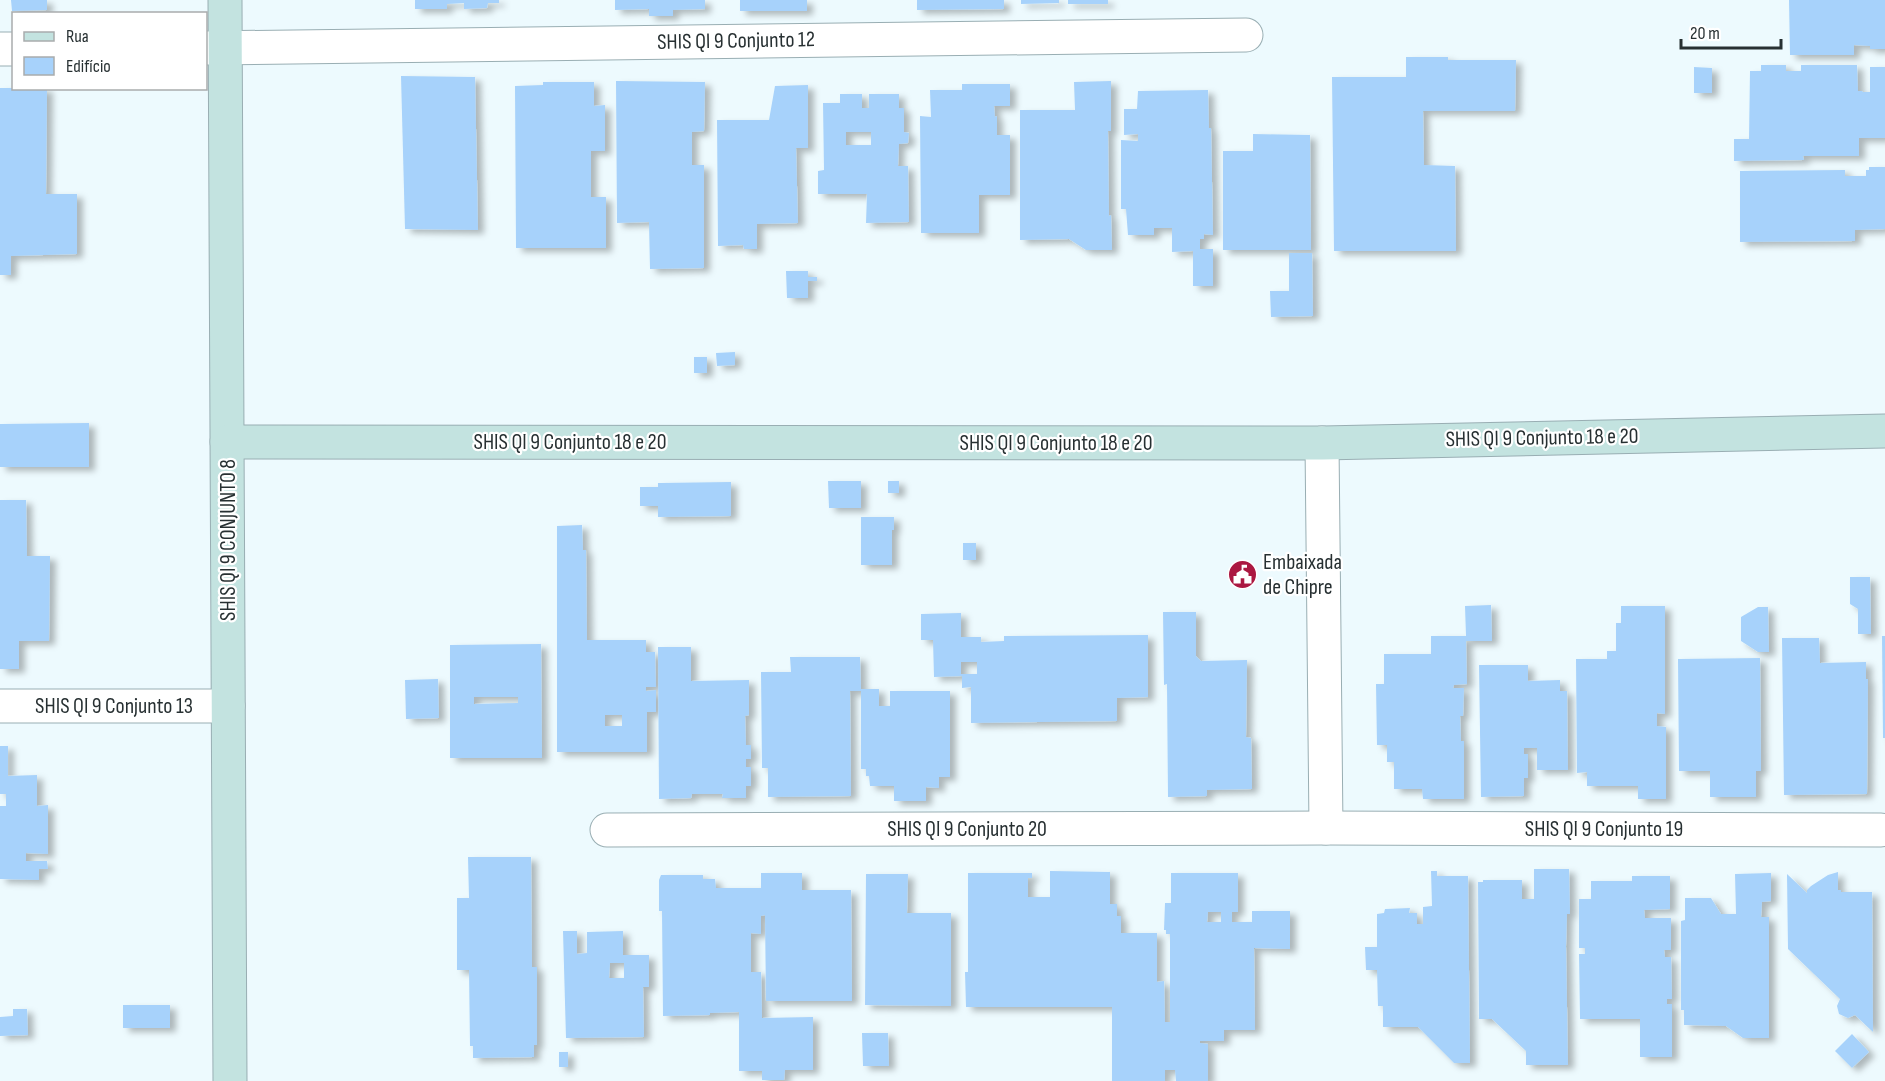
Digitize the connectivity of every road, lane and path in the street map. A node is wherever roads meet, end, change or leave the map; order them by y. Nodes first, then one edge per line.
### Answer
1 (225, 0) edge
2 (1246, 35) dead end
3 (215, 48) edge
4 (1885, 430) edge
5 (227, 442) junction
6 (1322, 443) junction
7 (0, 706) edge
8 (228, 706) junction
9 (1326, 828) junction
10 (607, 830) dead end
11 (1881, 830) dead end
12 (230, 1081) edge

1 - 3 street, SHIS QI 9 CONJUNTO 8
2 - 3 street, SHIS QI 9 Conjunto 12
3 - 5 street, SHIS QI 9 CONJUNTO 8
4 - 6 street, SHIS QI 9 Conjunto 18 e 20
5 - 6 street, SHIS QI 9 Conjunto 18 e 20
5 - 8 street, SHIS QI 9 CONJUNTO 8
6 - 9 street
7 - 8 street, SHIS QI 9 Conjunto 13
8 - 12 street, SHIS QI 9 CONJUNTO 8
9 - 10 street, SHIS QI 9 Conjunto 20
9 - 11 street, SHIS QI 9 Conjunto 19

